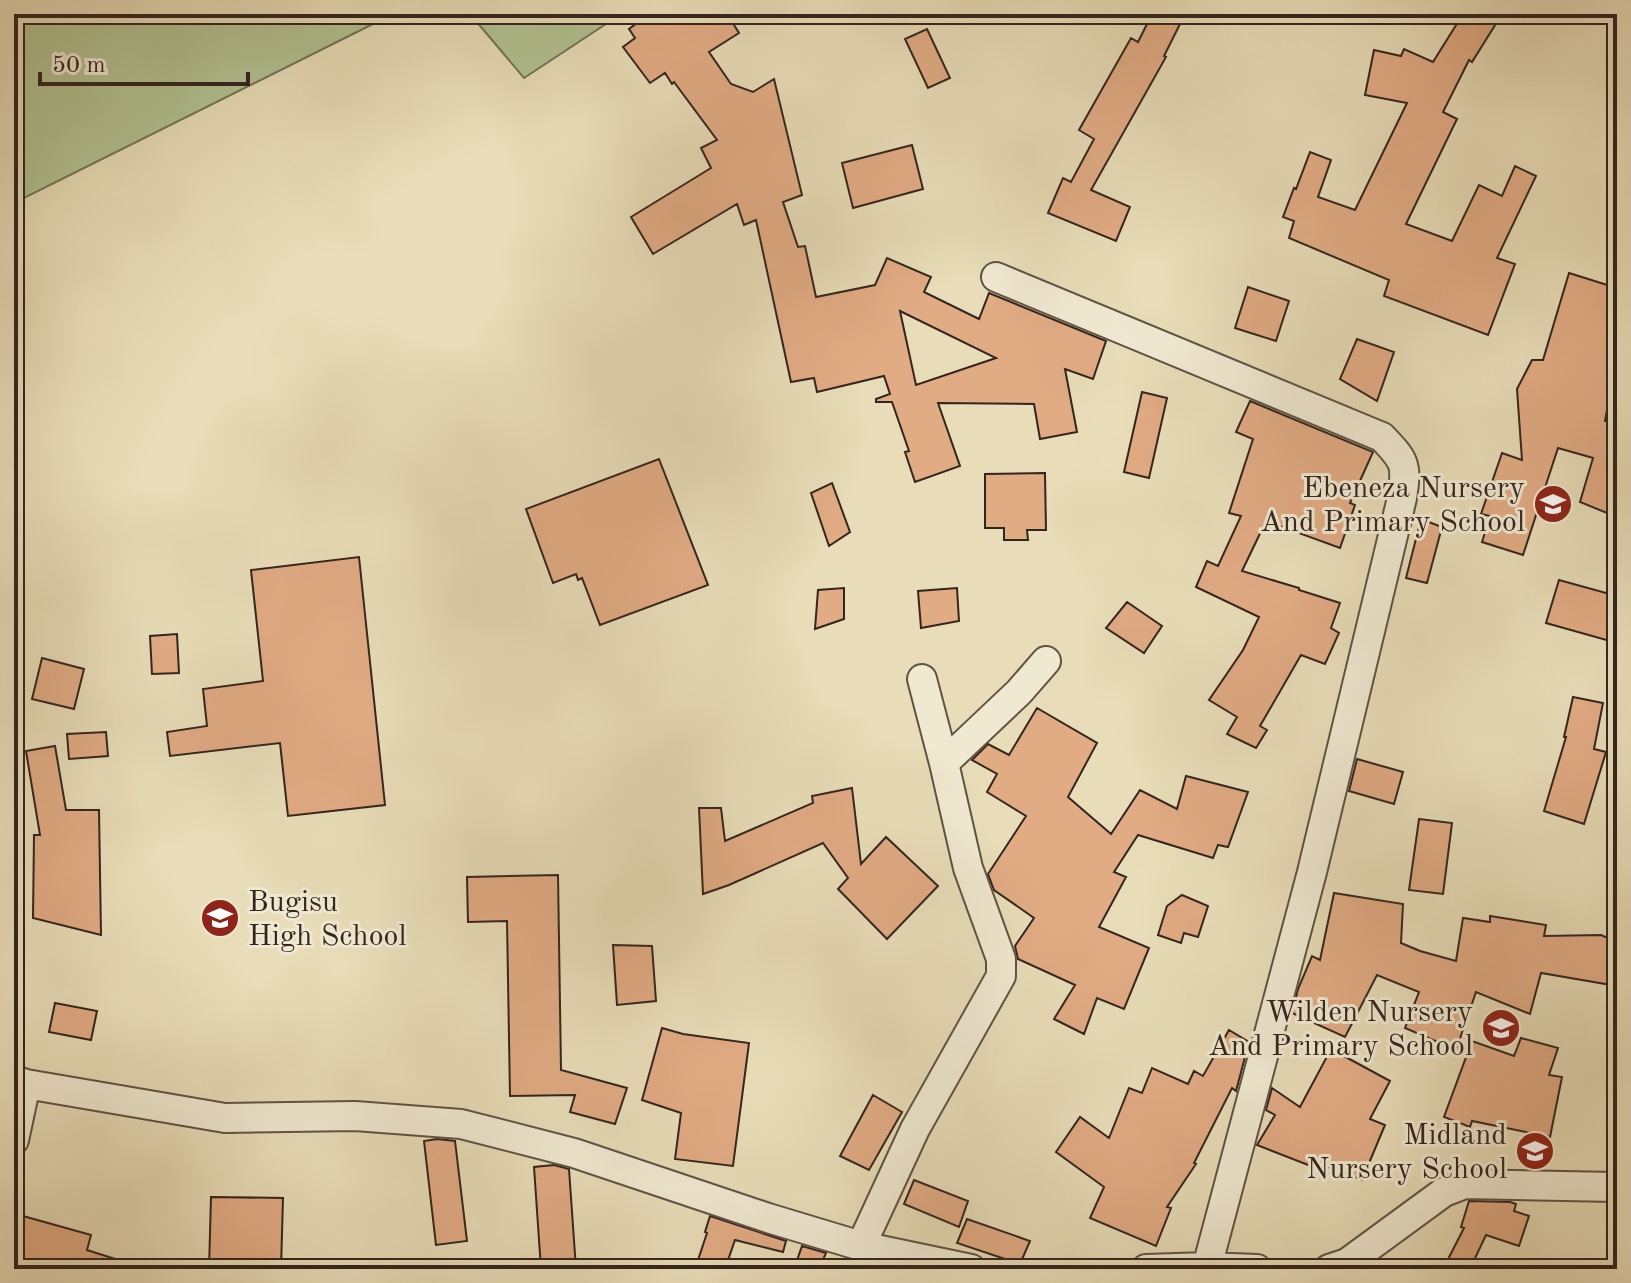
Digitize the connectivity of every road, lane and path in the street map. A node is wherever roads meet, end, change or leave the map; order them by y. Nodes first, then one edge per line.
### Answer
1 (996, 277) dead end
2 (1046, 661) dead end
3 (922, 679) dead end
4 (944, 763) junction
5 (20, 1082) edge
6 (14, 1140) edge
7 (1617, 1187) edge
8 (861, 1246) junction
9 (1207, 1267) junction
10 (971, 1269) edge
11 (1146, 1269) edge
12 (1257, 1269) edge
13 (1329, 1269) edge

1 - 9 street
2 - 4 street
3 - 4 street
4 - 8 street
5 - 6 street
5 - 8 street
7 - 13 street
8 - 10 street
9 - 11 street
9 - 12 street

